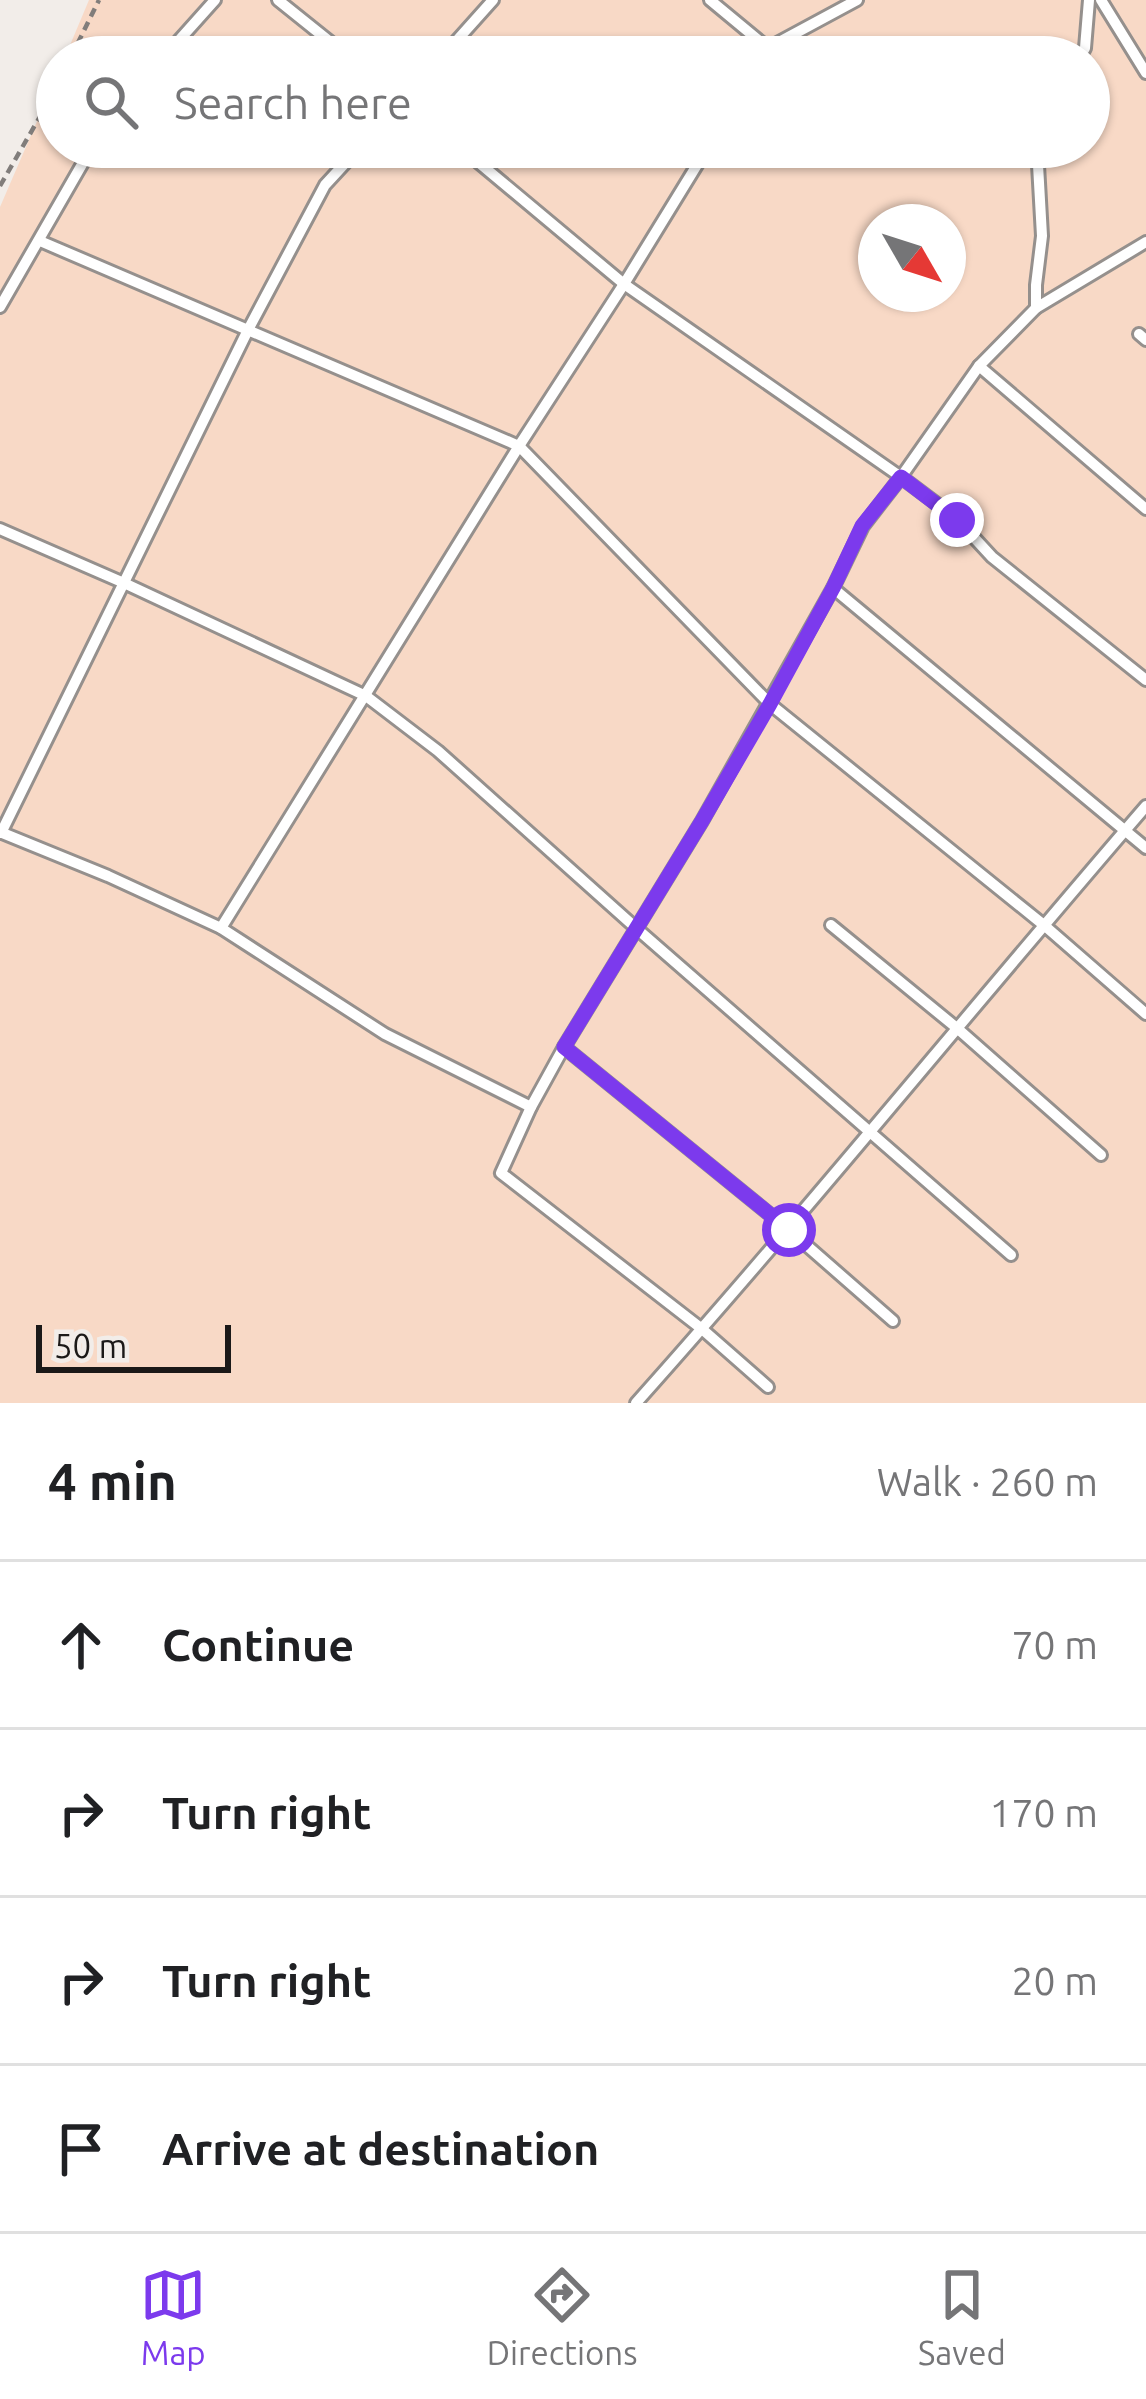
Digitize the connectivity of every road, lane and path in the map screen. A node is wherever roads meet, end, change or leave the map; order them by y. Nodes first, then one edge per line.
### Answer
1 (99, 0) edge
2 (215, 0) edge
3 (278, 0) edge
4 (493, 0) edge
5 (710, 0) edge
6 (857, 0) edge
7 (1089, 0) edge
8 (1101, 0) edge
9 (81, 36) edge
10 (183, 36) edge
11 (323, 36) edge
12 (461, 36) edge
13 (748, 36) edge
14 (793, 36) edge
15 (1086, 36) edge
16 (1146, 73) edge
17 (36, 123) edge
18 (80, 168) edge
19 (341, 168) edge
20 (485, 168) edge
21 (695, 168) edge
22 (1038, 168) edge
23 (0, 186) edge
24 (40, 241) junction
25 (1146, 242) edge
26 (624, 284) junction
27 (0, 307) edge
28 (1036, 308) junction
29 (248, 330) junction
30 (980, 366) junction
31 (519, 446) junction
32 (901, 477) junction
33 (1146, 509) edge
34 (0, 529) edge
35 (124, 584) junction
36 (833, 588) junction
37 (1146, 680) edge
38 (367, 696) junction
39 (770, 704) junction
40 (1146, 806) edge
41 (1126, 830) junction
42 (1, 832) edge
43 (1146, 848) edge
44 (831, 925) dead end
45 (1045, 926) junction
46 (221, 928) junction
47 (636, 928) junction
48 (1146, 1014) edge
49 (958, 1029) junction
50 (564, 1047) junction
51 (531, 1107) junction
52 (869, 1130) junction
53 (1101, 1155) dead end
54 (789, 1230) junction
55 (1011, 1255) dead end
56 (893, 1321) dead end
57 (702, 1329) junction
58 (768, 1387) dead end
59 (636, 1403) edge

1 - 9 path
2 - 10 lane
3 - 11 lane
4 - 12 lane
5 - 13 lane
6 - 14 lane
7 - 15 lane
8 - 16 lane
17 - 23 path
18 - 24 lane
19 - 29 lane
20 - 26 lane
21 - 26 lane
22 - 28 lane
24 - 27 lane
24 - 29 lane
25 - 28 lane
26 - 31 lane
26 - 32 lane
28 - 30 lane
29 - 31 lane
29 - 35 lane
30 - 32 lane
30 - 33 lane
31 - 38 lane
31 - 39 lane
32 - 36 lane
32 - 37 lane
34 - 35 lane
35 - 38 lane
35 - 42 lane
36 - 39 lane
36 - 41 lane
38 - 46 lane
38 - 47 lane
39 - 45 lane
39 - 47 lane
40 - 41 lane
41 - 43 lane
41 - 45 lane
42 - 46 lane
44 - 49 lane
45 - 48 lane
45 - 49 lane
46 - 51 lane
47 - 50 lane
47 - 52 lane
49 - 52 lane
49 - 53 lane
50 - 51 lane
50 - 54 lane
51 - 57 lane
52 - 54 lane
52 - 55 lane
54 - 56 lane
54 - 57 lane
57 - 58 lane
57 - 59 lane

